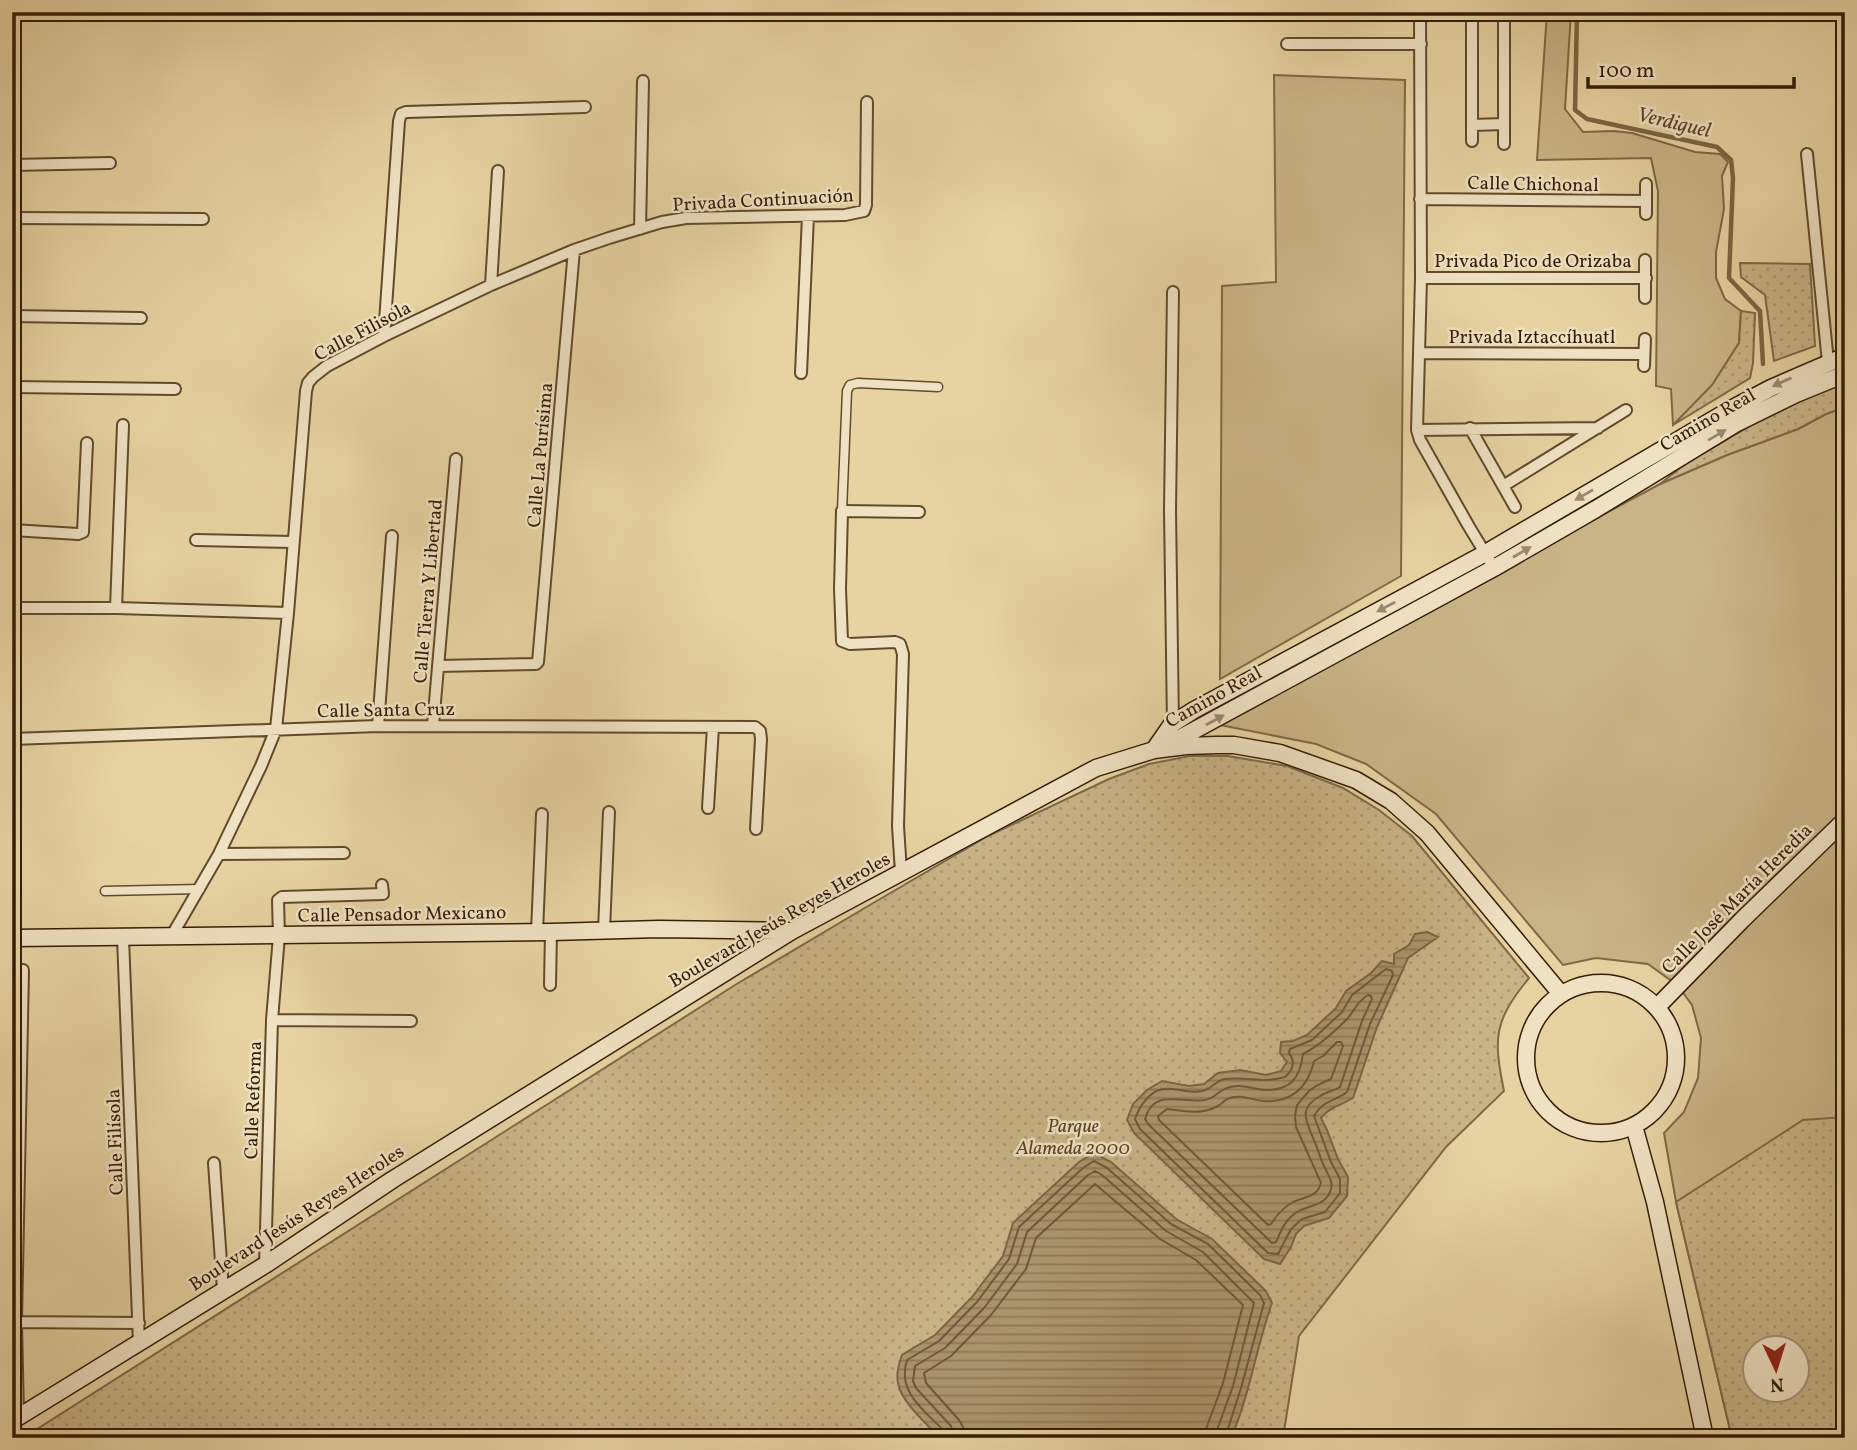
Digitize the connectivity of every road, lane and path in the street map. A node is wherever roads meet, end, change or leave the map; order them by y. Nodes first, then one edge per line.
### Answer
1 (1420, 12) edge
2 (1472, 12) edge
3 (1504, 12) edge
4 (1287, 44) dead end
5 (1420, 44) junction
6 (643, 80) dead end
7 (867, 102) dead end
8 (585, 107) dead end
9 (1504, 124) junction
10 (1472, 125) junction
11 (1472, 141) dead end
12 (1504, 144) dead end
13 (1807, 153) dead end
14 (110, 163) dead end
15 (12, 164) edge
16 (498, 171) dead end
17 (1646, 184) dead end
18 (1420, 199) junction
19 (1646, 201) junction
20 (1646, 214) dead end
21 (808, 216) junction
22 (12, 218) edge
23 (203, 219) dead end
24 (640, 229) junction
25 (574, 250) junction
26 (1645, 260) dead end
27 (1421, 278) junction
28 (1646, 278) junction
29 (491, 285) junction
30 (1173, 292) dead end
31 (1645, 298) dead end
32 (12, 316) edge
33 (141, 318) dead end
34 (384, 336) junction
35 (1644, 339) dead end
36 (1420, 353) junction
37 (1644, 354) junction
38 (1845, 356) edge
39 (1828, 362) junction
40 (1644, 366) dead end
41 (801, 373) dead end
42 (1845, 374) edge
43 (12, 387) edge
44 (938, 387) dead end
45 (174, 389) dead end
46 (1626, 410) dead end
47 (123, 425) dead end
48 (1470, 428) junction
49 (1598, 428) junction
50 (1417, 430) junction
51 (87, 443) dead end
52 (456, 459) dead end
53 (1503, 486) junction
54 (1514, 507) dead end
55 (842, 511) junction
56 (919, 512) dead end
57 (12, 530) edge
58 (392, 536) dead end
59 (196, 540) dead end
60 (293, 542) junction
61 (1484, 554) junction
62 (1494, 568) junction
63 (12, 608) edge
64 (116, 608) junction
65 (288, 613) junction
66 (438, 666) junction
67 (1172, 724) junction
68 (433, 725) junction
69 (378, 726) junction
70 (713, 727) junction
71 (276, 729) junction
72 (12, 739) edge
73 (1179, 740) junction
74 (1154, 750) junction
75 (708, 808) dead end
76 (609, 813) dead end
77 (542, 814) dead end
78 (1845, 820) edge
79 (756, 829) dead end
80 (344, 853) dead end
81 (219, 854) junction
82 (901, 872) junction
83 (200, 889) junction
84 (382, 890) dead end
85 (105, 891) dead end
86 (604, 930) junction
87 (792, 931) junction
88 (544, 932) junction
89 (278, 936) junction
90 (171, 937) junction
91 (12, 938) edge
92 (123, 938) junction
93 (23, 970) dead end
94 (550, 985) dead end
95 (1561, 994) junction
96 (1657, 1007) junction
97 (272, 1020) junction
98 (411, 1021) dead end
99 (17, 1056) edge
100 (1634, 1126) junction
101 (214, 1163) dead end
102 (265, 1265) junction
103 (223, 1290) junction
104 (14, 1322) edge
105 (139, 1323) junction
106 (139, 1343) junction
107 (15, 1418) edge
108 (1705, 1438) edge

1 - 5 street
2 - 10 street
3 - 9 street
4 - 5 street
5 - 18 street
6 - 24 street
7 - 21 street, Privada Continuación
8 - 34 street
9 - 10 street
9 - 12 street
10 - 11 street
13 - 39 street
14 - 15 street
16 - 29 street
17 - 19 street
18 - 19 street, Calle Chichonal
18 - 27 street
19 - 20 street
21 - 24 street, Privada Continuación
21 - 41 street
22 - 23 street
24 - 25 street, Calle Filisola
25 - 29 street, Calle Filisola
25 - 66 street, Calle La Purísima
26 - 28 street
27 - 28 street, Privada Pico de Orizaba
27 - 36 street
28 - 31 street
29 - 34 street, Calle Filisola
30 - 67 street
32 - 33 street
34 - 60 street, Calle Filisola
35 - 37 street
36 - 37 street, Privada Iztaccíhuatl
36 - 50 street
37 - 40 street
38 - 39 main road, Camino Real
39 -> 61 main road, Camino Real
62 -> 42 main road, Camino Real
43 - 45 street
44 - 55 street
46 - 49 street
47 - 64 street
48 - 49 street
48 - 50 street
48 - 53 street
49 - 53 street
50 - 61 street
51 - 57 street
52 - 66 street, Calle Tierra Y Libertad
53 - 54 street
55 - 56 street
55 - 82 street
58 - 69 street
59 - 60 street
60 - 65 street, Calle Filisola
61 - 62 street
61 -> 67 main road, Camino Real
73 -> 62 main road, Camino Real
63 - 64 street
64 - 65 street
65 - 71 street, Calle Filisola
66 - 68 street, Calle Tierra Y Libertad
67 - 73 street
67 - 74 main road, Camino Real
68 - 69 street, Calle Santa Cruz
68 - 70 street, Calle Santa Cruz
69 - 71 street, Calle Santa Cruz
70 - 75 street
70 - 79 street, Calle Santa Cruz
71 - 72 street, Calle Santa Cruz
71 - 81 street, Calle Filisola
73 - 74 main road, Camino Real
74 - 82 main road, Boulevard Jesús Reyes Heroles
74 - 95 main road, Boulevard Jesús Reyes Heroles
76 - 86 street
77 - 88 street
78 - 96 main road, Calle José María Heredia
80 - 81 street
81 - 83 street, Calle Filisola
82 - 87 main road, Boulevard Jesús Reyes Heroles
83 - 85 street
83 - 90 street, Calle Filisola
84 - 89 street, Calle Reforma
86 - 87 main road, Calle Pensador Mexicano
86 - 88 main road, Calle Pensador Mexicano
87 - 102 main road, Boulevard Jesús Reyes Heroles
88 - 89 main road, Calle Pensador Mexicano
88 - 94 street
89 - 90 main road, Calle Pensador Mexicano
89 - 97 street, Calle Reforma
90 - 92 main road, Calle Pensador Mexicano
91 - 92 main road, Calle Pensador Mexicano
92 - 105 street, Calle Filísola
93 - 99 street
95 - 96 main road
95 - 100 main road
96 - 100 main road
97 - 98 street
97 - 102 street, Calle Reforma
99 - 104 street
100 - 108 main road
101 - 103 street
102 - 103 main road, Boulevard Jesús Reyes Heroles
103 - 106 main road, Boulevard Jesús Reyes Heroles
104 - 105 street
104 - 107 street
105 - 106 street, Calle Filísola
106 - 107 main road, Boulevard Jesús Reyes Heroles

